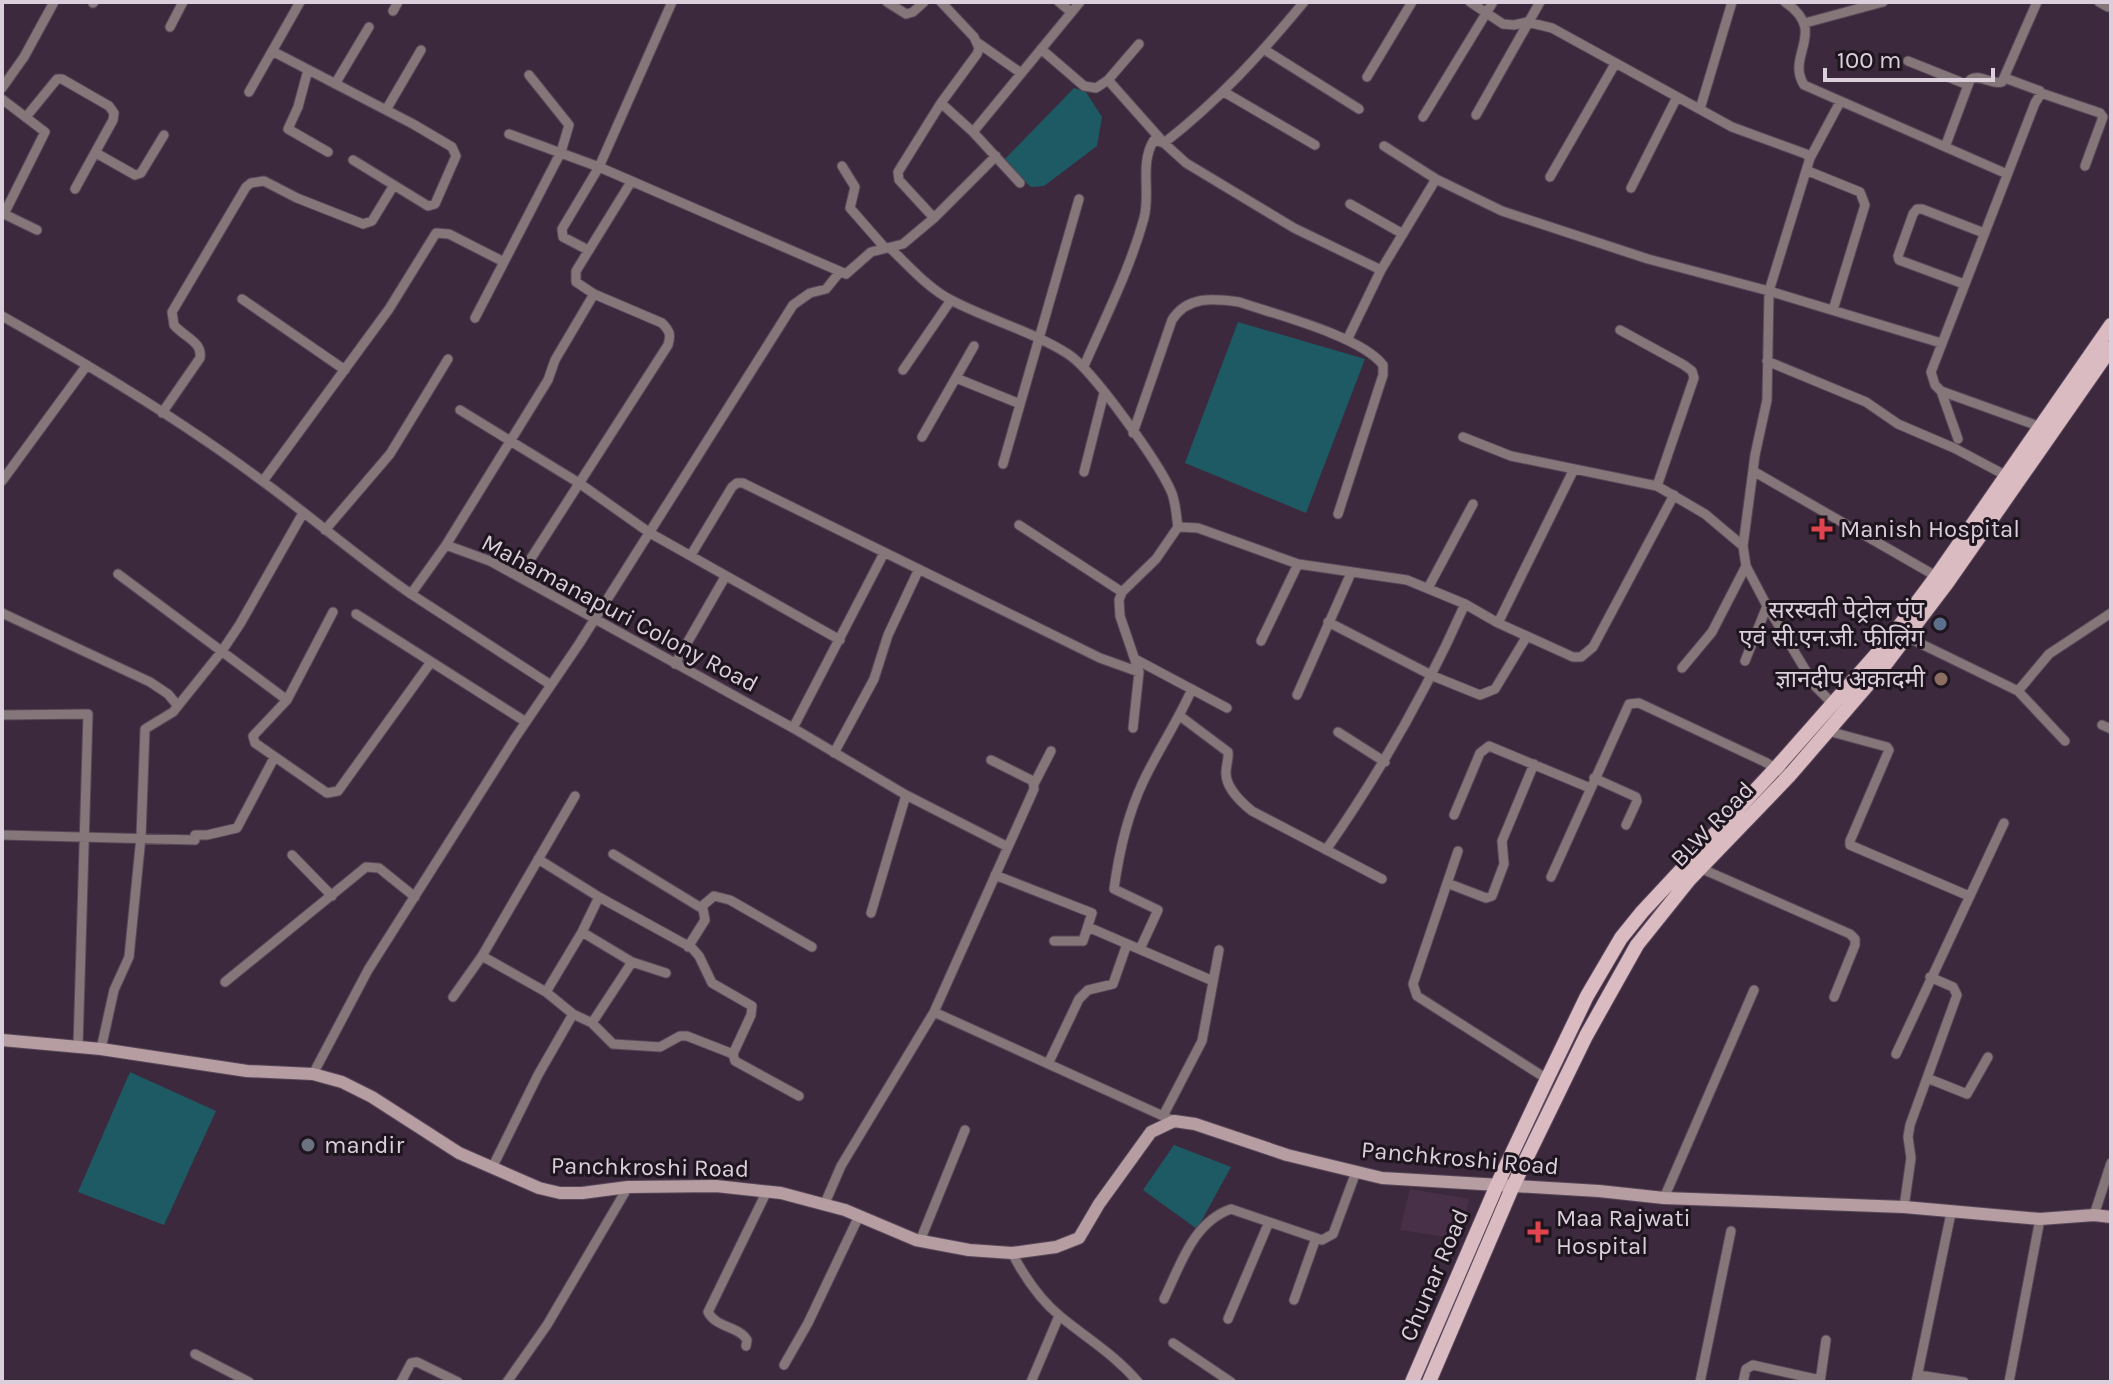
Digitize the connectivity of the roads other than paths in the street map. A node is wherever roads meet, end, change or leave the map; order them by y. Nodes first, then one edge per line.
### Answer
1 (54, 2) edge
2 (183, 2) edge
3 (300, 2) edge
4 (672, 2) edge
5 (887, 2) edge
6 (924, 2) edge
7 (941, 2) edge
8 (1059, 2) edge
9 (1080, 2) edge
10 (1304, 2) edge
11 (1412, 2) edge
12 (1470, 2) edge
13 (1493, 2) edge
14 (1540, 2) edge
15 (1732, 2) edge
16 (1785, 2) edge
17 (1883, 2) edge
18 (2037, 2) edge
19 (1071, 12) junction
20 (1485, 14) junction
21 (1527, 22) junction
22 (1805, 23) junction
23 (170, 27) dead end
24 (369, 27) dead end
25 (978, 43) junction
26 (1139, 44) dead end
27 (1041, 49) junction
28 (421, 50) dead end
29 (1265, 50) junction
30 (274, 52) junction
31 (1908, 61) dead end
32 (1615, 64) junction
33 (308, 70) junction
34 (1021, 73) junction
35 (529, 75) dead end
36 (1367, 77) dead end
37 (2005, 78) junction
38 (1108, 80) junction
39 (335, 84) junction
40 (1968, 85) junction
41 (2, 88) edge
42 (2040, 91) dead end
43 (249, 92) dead end
44 (1224, 92) junction
45 (1677, 97) junction
46 (2, 99) edge
47 (1840, 102) junction
48 (941, 103) junction
49 (1359, 109) dead end
50 (1700, 109) junction
51 (386, 110) junction
52 (1476, 115) dead end
53 (26, 117) junction
54 (1423, 117) dead end
55 (973, 132) junction
56 (509, 134) dead end
57 (164, 135) dead end
58 (1164, 143) junction
59 (1315, 145) dead end
60 (1384, 146) dead end
61 (1945, 147) junction
62 (328, 152) dead end
63 (561, 152) junction
64 (96, 153) junction
65 (996, 156) junction
66 (1810, 158) junction
67 (353, 160) dead end
68 (842, 166) dead end
69 (2085, 166) dead end
70 (599, 167) junction
71 (1808, 171) junction
72 (2007, 174) junction
73 (1550, 177) dead end
74 (1436, 179) junction
75 (631, 182) junction
76 (1020, 183) dead end
77 (394, 185) junction
78 (1631, 188) dead end
79 (75, 189) dead end
80 (1079, 199) dead end
81 (1350, 204) dead end
82 (3, 214) edge
83 (934, 218) junction
84 (37, 230) dead end
85 (1984, 233) junction
86 (1403, 234) junction
87 (888, 248) junction
88 (588, 250) junction
89 (504, 262) junction
90 (1381, 270) junction
91 (839, 273) junction
92 (1964, 284) junction
93 (1769, 291) junction
94 (594, 294) junction
95 (242, 299) dead end
96 (951, 300) junction
97 (1833, 310) junction
98 (2, 316) edge
99 (475, 318) dead end
100 (2111, 325) edge
101 (1620, 330) dead end
102 (1038, 338) junction
103 (1347, 340) junction
104 (1941, 343) junction
105 (974, 346) dead end
106 (2111, 348) edge
107 (448, 359) dead end
108 (1767, 361) junction
109 (87, 365) junction
110 (1084, 366) junction
111 (345, 370) junction
112 (903, 370) dead end
113 (956, 378) junction
114 (1941, 391) junction
115 (1104, 393) junction
116 (1020, 404) junction
117 (460, 410) dead end
118 (162, 413) junction
119 (2046, 429) junction
120 (1133, 433) junction
121 (922, 437) dead end
122 (1463, 437) dead end
123 (1958, 439) dead end
124 (510, 442) junction
125 (1003, 464) dead end
126 (1574, 469) junction
127 (1753, 471) junction
128 (1084, 472) dead end
129 (2005, 475) junction
130 (2, 481) edge
131 (263, 481) junction
132 (579, 483) junction
133 (1657, 486) junction
134 (1674, 495) junction
135 (1473, 504) dead end
136 (303, 513) junction
137 (1338, 514) dead end
138 (1019, 525) dead end
139 (1178, 527) junction
140 (325, 530) junction
141 (650, 533) junction
142 (446, 545) junction
143 (1743, 546) junction
144 (884, 553) junction
145 (691, 555) junction
146 (1298, 564) junction
147 (1746, 566) junction
148 (919, 569) junction
149 (1351, 573) junction
150 (118, 574) dead end
151 (519, 577) junction
152 (725, 577) junction
153 (1941, 580) junction
154 (1428, 588) junction
155 (1122, 592) junction
156 (411, 594) junction
157 (1465, 604) junction
158 (1767, 606) junction
159 (333, 612) dead end
160 (2, 613) edge
161 (2111, 613) edge
162 (356, 614) dead end
163 (594, 620) junction
164 (1328, 622) junction
165 (1498, 623) junction
166 (1527, 636) junction
167 (1907, 637) junction
168 (840, 640) junction
169 (1261, 641) dead end
170 (222, 651) junction
171 (1137, 660) junction
172 (1745, 661) dead end
173 (431, 662) junction
174 (675, 664) junction
175 (1682, 668) dead end
176 (1139, 672) junction
177 (1433, 676) junction
178 (551, 685) junction
179 (1192, 689) junction
180 (2018, 691) junction
181 (1297, 695) dead end
182 (287, 700) junction
183 (178, 706) junction
184 (1227, 708) dead end
185 (1839, 709) junction
186 (2, 715) edge
187 (1180, 716) junction
188 (526, 722) junction
189 (793, 728) junction
190 (1133, 728) dead end
191 (1828, 731) junction
192 (1338, 732) dead end
193 (2065, 741) dead end
194 (1051, 751) dead end
195 (834, 753) junction
196 (274, 758) junction
197 (991, 760) dead end
198 (1385, 762) junction
199 (1534, 764) junction
200 (1782, 772) junction
201 (1594, 778) junction
202 (1034, 784) junction
203 (1590, 788) junction
204 (906, 795) junction
205 (575, 796) dead end
206 (1454, 815) dead end
207 (2004, 823) dead end
208 (1626, 825) dead end
209 (2, 835) edge
210 (82, 837) junction
211 (141, 837) junction
212 (1008, 847) junction
213 (1326, 850) junction
214 (1458, 851) dead end
215 (613, 854) dead end
216 (292, 855) dead end
217 (538, 859) junction
218 (1700, 868) junction
219 (995, 875) junction
220 (1551, 877) dead end
221 (1382, 879) dead end
222 (1447, 883) junction
223 (332, 896) junction
224 (1969, 896) junction
225 (415, 897) junction
226 (599, 897) junction
227 (701, 907) junction
228 (871, 913) dead end
229 (1088, 927) junction
230 (582, 932) junction
231 (1054, 941) dead end
232 (1127, 944) junction
233 (688, 947) junction
234 (812, 947) dead end
235 (1140, 949) junction
236 (1219, 950) dead end
237 (482, 956) junction
238 (632, 962) junction
239 (666, 973) dead end
240 (1930, 977) junction
241 (1213, 981) junction
242 (225, 982) dead end
243 (1754, 990) dead end
244 (546, 992) junction
245 (453, 997) dead end
246 (1834, 997) dead end
247 (934, 1012) junction
248 (573, 1014) junction
249 (592, 1023) junction
250 (2, 1040) edge
251 (78, 1046) junction
252 (101, 1049) junction
253 (733, 1054) junction
254 (1896, 1054) dead end
255 (1988, 1057) dead end
256 (1048, 1064) junction
257 (313, 1074) junction
258 (1927, 1078) junction
259 (1547, 1079) junction
260 (799, 1096) dead end
261 (1168, 1118) junction
262 (965, 1130) dead end
263 (2111, 1163) edge
264 (492, 1168) junction
265 (1356, 1172) junction
266 (1497, 1185) junction
267 (628, 1187) junction
268 (1512, 1188) junction
269 (767, 1191) junction
270 (1664, 1198) junction
271 (825, 1203) junction
272 (1904, 1207) junction
273 (1951, 1213) junction
274 (2094, 1215) junction
275 (859, 1216) junction
276 (2111, 1217) edge
277 (2040, 1219) junction
278 (1269, 1222) junction
279 (1731, 1231) dead end
280 (1316, 1238) junction
281 (920, 1241) junction
282 (1012, 1253) junction
283 (1164, 1299) dead end
284 (1294, 1300) dead end
285 (1059, 1316) junction
286 (1228, 1319) dead end
287 (1826, 1340) dead end
288 (1173, 1343) dead end
289 (746, 1346) dead end
290 (195, 1354) dead end
291 (784, 1365) dead end
292 (1917, 1379) edge
293 (1820, 1381) edge
294 (249, 1382) edge
295 (401, 1382) edge
296 (458, 1382) edge
297 (507, 1382) edge
298 (1031, 1382) edge
299 (1138, 1382) edge
300 (1231, 1382) edge
301 (1412, 1382) edge
302 (1429, 1382) edge
303 (1700, 1382) edge
304 (1743, 1382) edge
305 (1964, 1382) edge
306 (2009, 1382) edge

1 - 41 street
2 - 23 street
3 - 30 street
4 - 70 street
5 - 6 street
7 - 25 street
8 - 19 street
9 - 19 street
10 - 29 street
11 - 36 street
12 - 20 street
13 - 20 street
14 - 21 street
15 - 50 street
16 - 22 street
17 - 22 street
18 - 37 street
19 - 27 street
20 - 21 street
20 - 54 street
21 - 32 street
21 - 52 street
22 - 47 street
24 - 39 street
25 - 34 street
25 - 48 street
26 - 38 street
27 - 34 street
27 - 38 street
28 - 51 street
29 - 44 street
29 - 49 street
30 - 33 street
30 - 43 street
31 - 40 street
32 - 45 street
32 - 73 street
33 - 39 street
33 - 62 street
34 - 55 street
35 - 63 street
37 - 40 street
37 - 42 street
38 - 58 street
39 - 51 street
40 - 61 street
44 - 58 street
44 - 59 street
45 - 50 street
45 - 78 street
46 - 53 street
47 - 61 street
47 - 66 street
48 - 55 street
48 - 83 street
50 - 66 street
51 - 77 street
53 - 64 street
53 - 82 street
55 - 65 street
56 - 63 street
57 - 64 street
58 - 90 street
58 - 110 street
60 - 74 street
61 - 72 street
63 - 70 street
63 - 89 street
64 - 79 street
65 - 76 street
65 - 83 street
66 - 71 street
67 - 77 street
68 - 87 street
69 - 72 street
70 - 75 street
70 - 88 street
71 - 93 street
71 - 97 street
72 - 85 street
74 - 86 street
74 - 93 street
75 - 88 street
75 - 91 street
77 - 118 street
80 - 102 street
81 - 86 street
82 - 84 street
83 - 87 street
85 - 92 street
85 - 92 street
86 - 90 street
87 - 91 street
87 - 96 street
88 - 94 street
89 - 99 street
89 - 111 street
90 - 103 street
91 - 141 street
92 - 104 street
93 - 97 street
93 - 108 street
94 - 124 street
94 - 132 street
95 - 111 street
96 - 102 street
96 - 112 street
97 - 104 street
98 - 109 street
100 - 119 main road
101 - 133 street
102 - 110 street
102 - 116 street
103 - 120 street
103 - 137 street
104 - 114 street
105 - 113 street
106 - 119 main road, BLW Road
107 - 140 street
108 - 127 street
108 - 129 street
109 - 118 street
109 - 130 street
110 - 115 street
111 - 131 street
113 - 116 street
113 - 121 street
114 - 119 street
114 - 123 street
115 - 120 street
115 - 128 street
116 - 125 street
117 - 124 street
118 - 131 street
119 - 129 main road
119 - 153 main road, BLW Road
120 - 139 street
122 - 126 street
124 - 132 street
124 - 142 street
126 - 133 street
126 - 165 street
127 - 143 street
127 - 153 street
129 - 153 main road
131 - 136 street
132 - 141 street
132 - 151 street
133 - 134 street
134 - 143 street
134 - 166 street
135 - 154 street
136 - 140 street
136 - 170 street
138 - 155 street
139 - 146 street
139 - 155 street
140 - 156 street
141 - 145 street
141 - 163 street
142 - 151 street, Mahamanapuri Colony Road
142 - 156 street, Mahamanapuri Colony Road
143 - 147 street
144 - 145 street
144 - 148 street
144 - 168 street
145 - 152 street
146 - 149 street
146 - 169 street
147 - 158 street
147 - 175 street
148 - 176 street
148 - 195 street
149 - 154 street
149 - 164 street
150 - 170 street
151 - 163 street, Mahamanapuri Colony Road
152 - 168 street
152 - 174 street
153 - 167 main road, BLW Road
153 - 185 main road
154 - 157 street
155 - 171 street
156 - 178 street
157 - 165 street
157 - 177 street
158 - 172 street
158 - 185 street
159 - 182 street
160 - 183 street
161 - 180 street
162 - 173 street
163 - 174 street, Mahamanapuri Colony Road
163 - 178 street
164 - 177 street
164 - 181 street
165 - 166 street
166 - 177 street
167 - 180 street
167 - 185 main road, BLW Road
168 - 189 street
170 - 182 street
170 - 183 street
171 - 176 street
171 - 179 street
173 - 188 street
173 - 196 street
174 - 189 street, Mahamanapuri Colony Road
176 - 190 street
177 - 198 street
178 - 188 street
179 - 184 street
179 - 187 street
180 - 193 street
182 - 196 street
183 - 211 street
185 - 191 main road, BLW Road
185 - 200 main road
186 - 210 street
187 - 213 street
187 - 235 street
188 - 225 street
189 - 195 street, Mahamanapuri Colony Road
191 - 200 main road, BLW Road
191 - 224 street
192 - 198 street
194 - 202 street
195 - 204 street, Mahamanapuri Colony Road
196 - 211 street
197 - 202 street
198 - 213 street
199 - 203 street
199 - 206 street
199 - 222 street
200 - 201 street
200 - 218 main road, BLW Road
200 - 259 main road, Chunar Road
201 - 203 street
201 - 208 street
202 - 212 street
203 - 220 street
204 - 212 street, Mahamanapuri Colony Road
204 - 228 street
205 - 217 street
207 - 224 street
209 - 210 street
210 - 211 street
210 - 251 street
211 - 252 street
212 - 219 street
213 - 221 street
214 - 222 street
215 - 227 street
216 - 223 street
217 - 226 street
217 - 237 street
218 - 246 street
218 - 268 main road, BLW Road
219 - 229 street
219 - 247 street
222 - 259 street
223 - 225 street
223 - 242 street
224 - 240 street
225 - 257 street
226 - 230 street
226 - 233 street
227 - 233 street
227 - 234 street
229 - 231 street
229 - 232 street
230 - 238 street
230 - 244 street
232 - 235 street
232 - 256 street
233 - 253 street
235 - 241 street
236 - 241 street
237 - 244 street
237 - 245 street
238 - 239 street
238 - 249 street
240 - 254 street
240 - 258 street
241 - 261 street
243 - 270 street
244 - 248 street
247 - 256 street
247 - 271 street
248 - 249 street
248 - 264 street
249 - 253 street
250 - 251 street, Panchkroshi Road
251 - 252 street, Panchkroshi Road
252 - 257 street, Panchkroshi Road
253 - 260 street
255 - 258 street
256 - 261 street
257 - 264 street, Panchkroshi Road
258 - 272 street
259 - 266 main road, Chunar Road
261 - 265 street, Panchkroshi Road
261 - 282 street, Panchkroshi Road
262 - 281 street
263 - 274 street
264 - 267 street, Panchkroshi Road
265 - 266 street, Panchkroshi Road
265 - 280 street
266 - 268 street, Panchkroshi Road
266 - 301 main road, Chunar Road
267 - 269 street, Panchkroshi Road
267 - 297 street
268 - 270 street, Panchkroshi Road
268 - 302 main road, BLW Road
269 - 271 street, Panchkroshi Road
269 - 289 street
270 - 272 street, Panchkroshi Road
271 - 275 street, Panchkroshi Road
272 - 273 street, Panchkroshi Road
273 - 277 street, Panchkroshi Road
273 - 292 street
274 - 276 street, Panchkroshi Road
274 - 277 street, Panchkroshi Road
275 - 281 street, Panchkroshi Road
275 - 291 street
277 - 306 street
278 - 280 street
278 - 283 street
278 - 286 street
279 - 303 street
280 - 284 street
281 - 282 street, Panchkroshi Road
282 - 285 street
285 - 298 street
285 - 299 street
287 - 293 street
288 - 300 street
290 - 294 street
292 - 305 street
293 - 304 street
295 - 296 street

